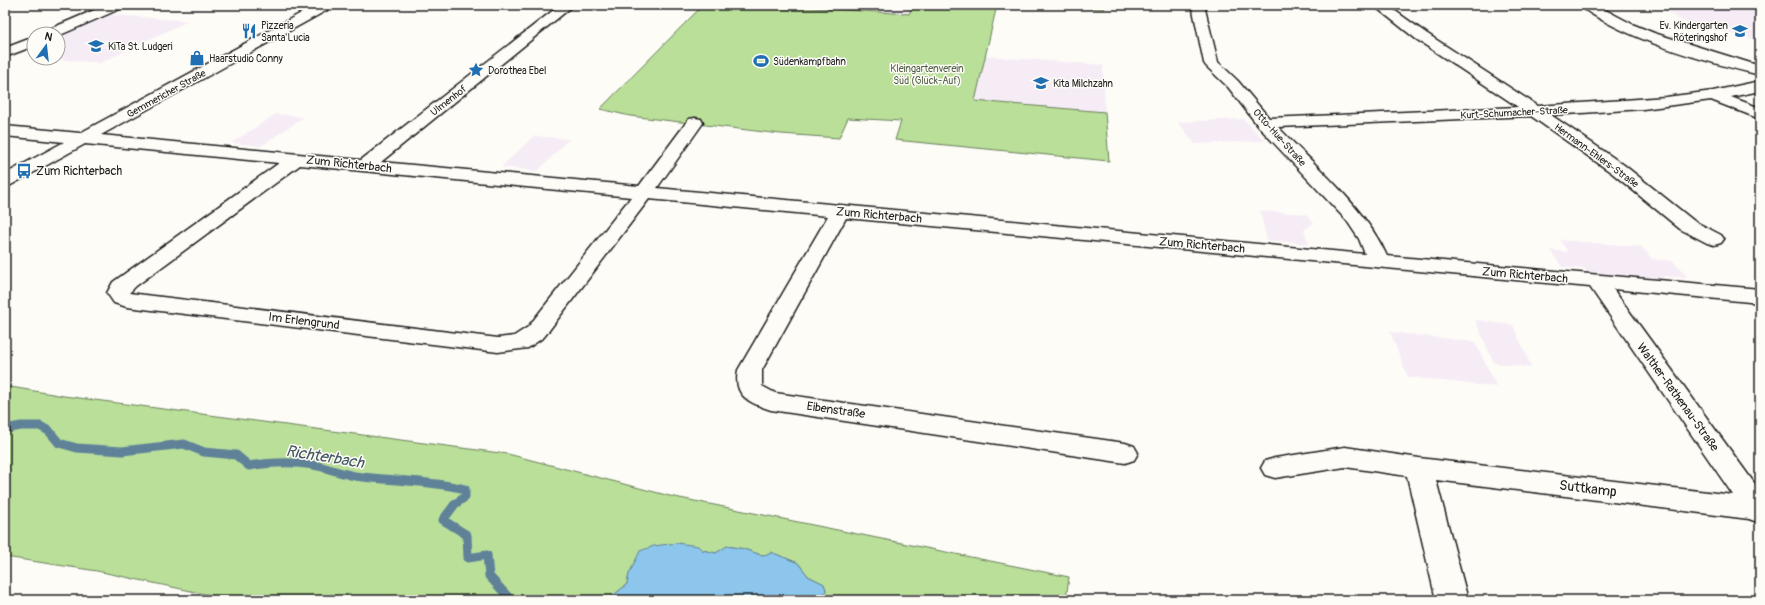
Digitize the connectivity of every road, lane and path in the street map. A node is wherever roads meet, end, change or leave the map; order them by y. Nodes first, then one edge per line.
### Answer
1 (117, 5) edge
2 (326, 5) edge
3 (568, 5) edge
4 (1198, 5) edge
5 (1379, 5) edge
6 (1587, 5) edge
7 (66, 27) edge
8 (26, 44) edge
9 (5, 53) edge
10 (1760, 71) edge
11 (1760, 86) edge
12 (1714, 96) junction
13 (1535, 111) junction
14 (1760, 114) edge
15 (695, 123) dead end
16 (1266, 123) junction
17 (5, 131) edge
18 (84, 138) junction
19 (296, 158) junction
20 (366, 165) junction
21 (5, 181) edge
22 (644, 192) junction
23 (840, 211) junction
24 (1714, 239) dead end
25 (1379, 262) junction
26 (1597, 282) junction
27 (1760, 296) edge
28 (1125, 453) dead end
29 (1275, 468) dead end
30 (1419, 468) junction
31 (1759, 510) edge
32 (1452, 600) edge

1 - 7 street
2 - 18 street, Gemmericher Straße
3 - 20 street, Ulmenhof
4 - 16 street, Otto-Hue-Straße
5 - 13 street, Hermann-Ehlers-Straße
6 - 10 street
8 - 9 street
11 - 12 street, Kurt-Schumacher-Straße
12 - 13 street, Kurt-Schumacher-Straße
12 - 14 street
13 - 16 street, Kurt-Schumacher-Straße
13 - 24 street, Hermann-Ehlers-Straße
15 - 22 street
16 - 25 street, Otto-Hue-Straße
17 - 18 street, Zum Richterbach
18 - 19 street, Zum Richterbach
18 - 21 street, Gemmericher Straße
19 - 20 street, Zum Richterbach
19 - 22 street, Im Erlengrund
20 - 22 street, Zum Richterbach
22 - 23 street, Zum Richterbach
23 - 25 street, Zum Richterbach
23 - 28 street, Eibenstraße
25 - 26 street, Zum Richterbach
26 - 27 street, Zum Richterbach
26 - 31 street, Walther-Rathenau-Straße
29 - 30 street, Suttkamp
30 - 31 street, Suttkamp
30 - 32 street

